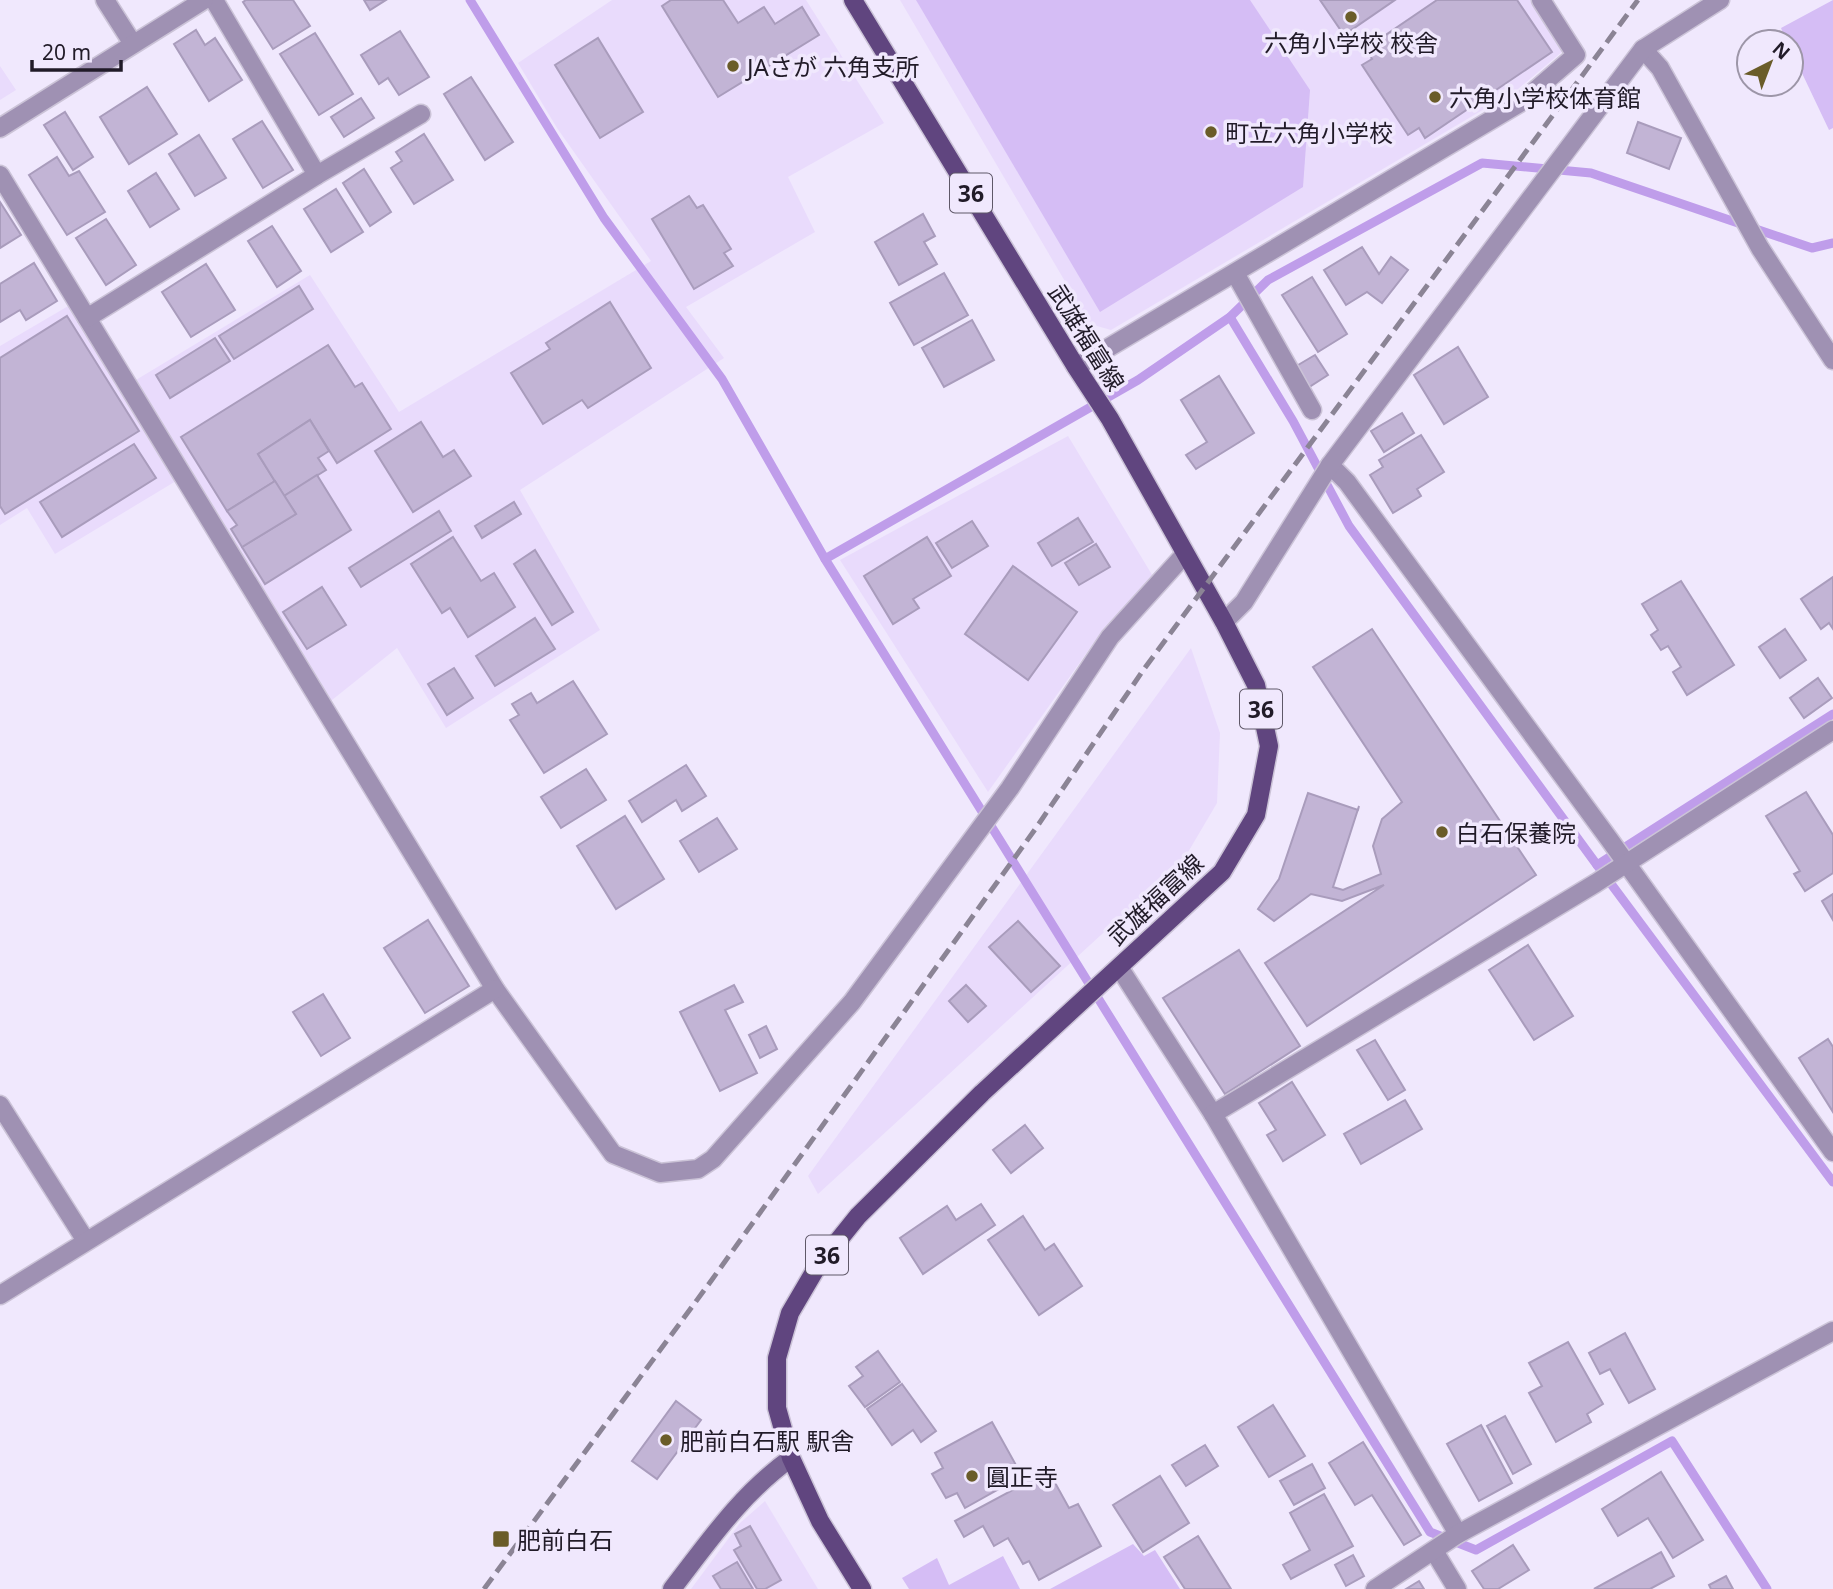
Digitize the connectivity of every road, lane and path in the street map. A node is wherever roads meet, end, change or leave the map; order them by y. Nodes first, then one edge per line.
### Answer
1 (105, 0) edge
2 (204, 0) edge
3 (214, 0) edge
4 (853, 0) edge
5 (1541, 0) edge
6 (1720, 0) edge
7 (133, 44) junction
8 (1643, 49) junction
9 (421, 114) dead end
10 (0, 128) edge
11 (317, 174) junction
12 (0, 175) edge
13 (1238, 279) junction
14 (87, 318) junction
15 (1833, 360) edge
16 (1076, 367) junction
17 (1312, 410) dead end
18 (1330, 465) junction
19 (1185, 554) junction
20 (1224, 622) junction
21 (1833, 730) edge
22 (1623, 864) junction
23 (1114, 972) junction
24 (495, 989) junction
25 (0, 1105) edge
26 (1213, 1114) junction
27 (1833, 1152) edge
28 (86, 1241) junction
29 (0, 1296) edge
30 (1833, 1331) edge
31 (791, 1458) junction
32 (1447, 1542) junction
33 (672, 1589) edge
34 (862, 1589) edge
35 (1375, 1589) edge
36 (1457, 1589) edge

1 - 7 street
2 - 7 street
3 - 11 street
4 - 16 main road, 武雄福富線 / 36
5 - 13 street
6 - 8 street
7 - 10 street
8 - 15 street
8 - 18 street
9 - 11 street
11 - 14 street
12 - 14 street
13 - 16 street
13 - 17 street
14 - 24 street
16 - 19 main road, 武雄福富線 / 36
18 - 20 street
18 - 22 street
19 - 20 main road, 武雄福富線 / 36
19 - 24 street
20 - 23 main road, 武雄福富線 / 36
21 - 22 street
22 - 26 street
22 - 27 street
23 - 26 street
23 - 31 main road, 武雄福富線 / 36
24 - 28 street
25 - 28 street
26 - 32 street
28 - 29 street
30 - 32 street
31 - 33 main road
31 - 34 main road, 武雄福富線 / 36
32 - 35 street
32 - 36 street

